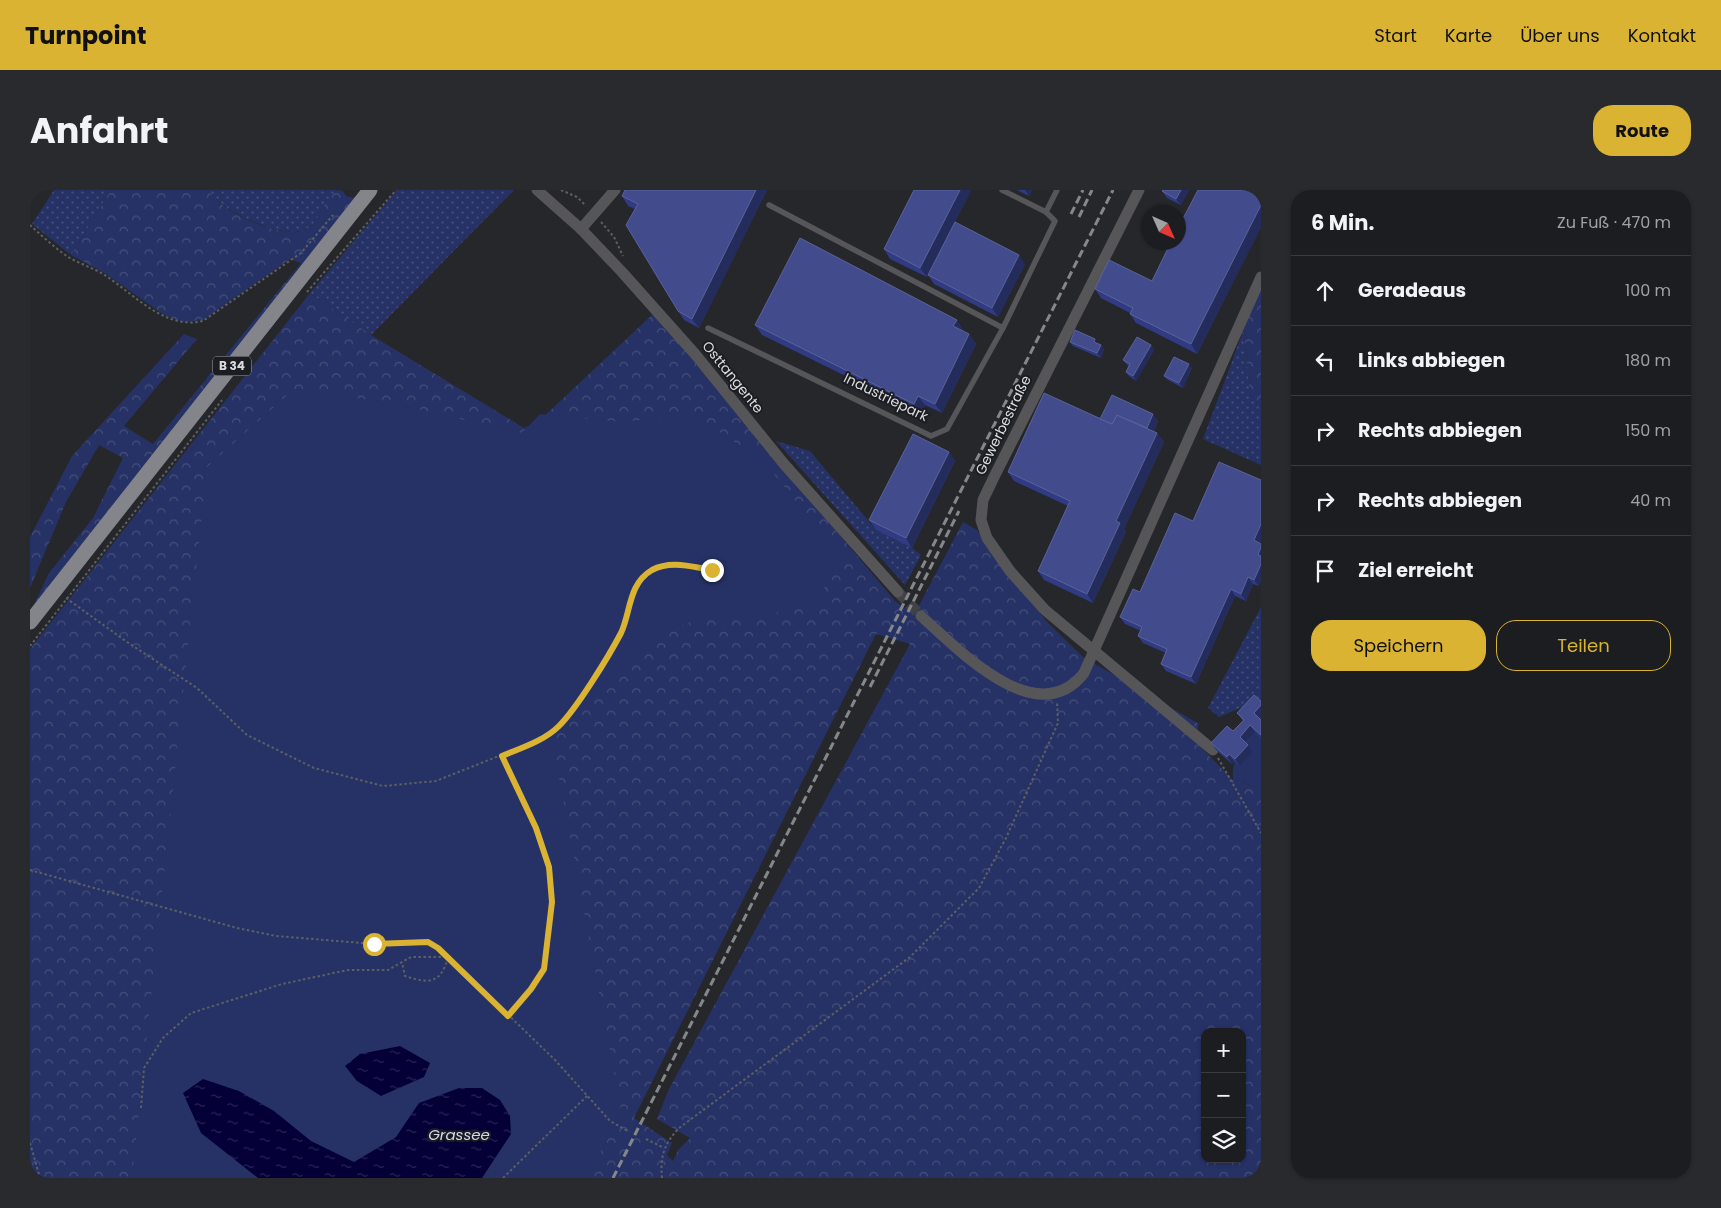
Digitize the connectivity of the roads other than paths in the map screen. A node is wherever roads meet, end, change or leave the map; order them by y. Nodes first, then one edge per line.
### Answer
1 (370, 190) edge
2 (536, 190) edge
3 (615, 190) edge
4 (1002, 190) edge
5 (1058, 190) edge
6 (1139, 190) edge
7 (769, 205) dead end
8 (1046, 212) junction
9 (581, 229) junction
10 (1261, 278) edge
11 (708, 328) dead end
12 (1003, 328) junction
13 (898, 592) tunnel mouth
14 (921, 616) tunnel mouth
15 (30, 622) edge
16 (1093, 650) junction
17 (1214, 750) edge

1 - 15 main road, B 34
2 - 9 street, Osttangente
3 - 9 street
4 - 8 lane
5 - 8 lane
6 - 16 street, Gewerbestraße
7 - 12 lane
8 - 12 lane, Industriepark
9 - 13 street, Osttangente
10 - 16 street
11 - 12 lane, Industriepark
14 - 16 street
16 - 17 street, Gewerbestraße

